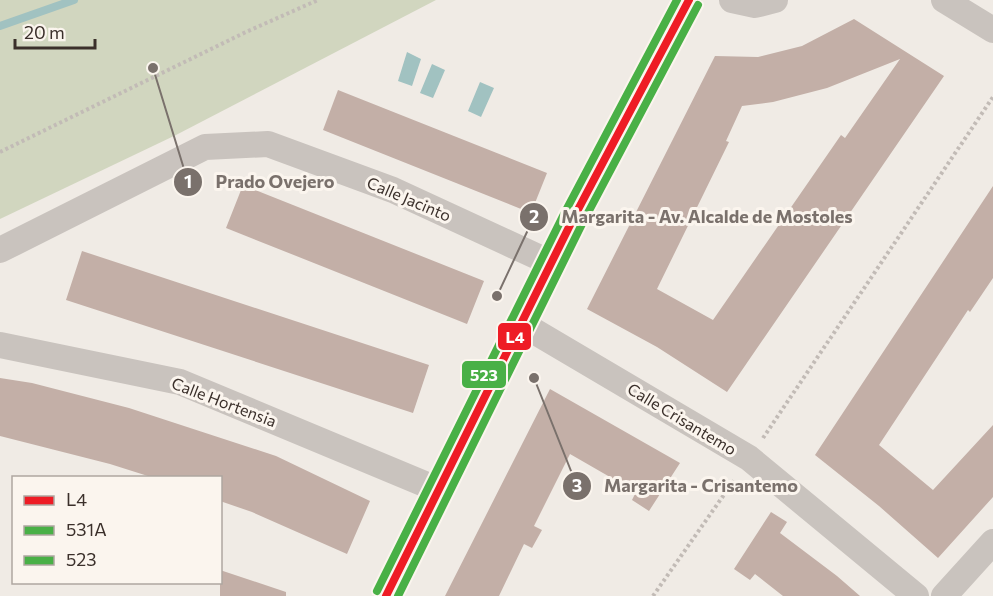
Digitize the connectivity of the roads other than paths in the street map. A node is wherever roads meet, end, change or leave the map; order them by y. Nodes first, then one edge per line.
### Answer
1 (689, 0) edge
2 (732, 0) edge
3 (775, 0) edge
4 (944, 0) edge
5 (993, 30) edge
6 (0, 250) edge
7 (551, 263) junction
8 (522, 324) junction
9 (0, 345) edge
10 (439, 490) junction
11 (993, 542) edge
12 (386, 596) edge
13 (916, 596) edge
14 (944, 596) edge

1 - 7 street
2 - 3 street
4 - 5 street
6 - 7 street, Calle Jacinto
7 - 8 street
8 - 10 street
8 - 13 street, Calle Crisantemo
9 - 10 street, Calle Hortensia
10 - 12 street
11 - 14 street

